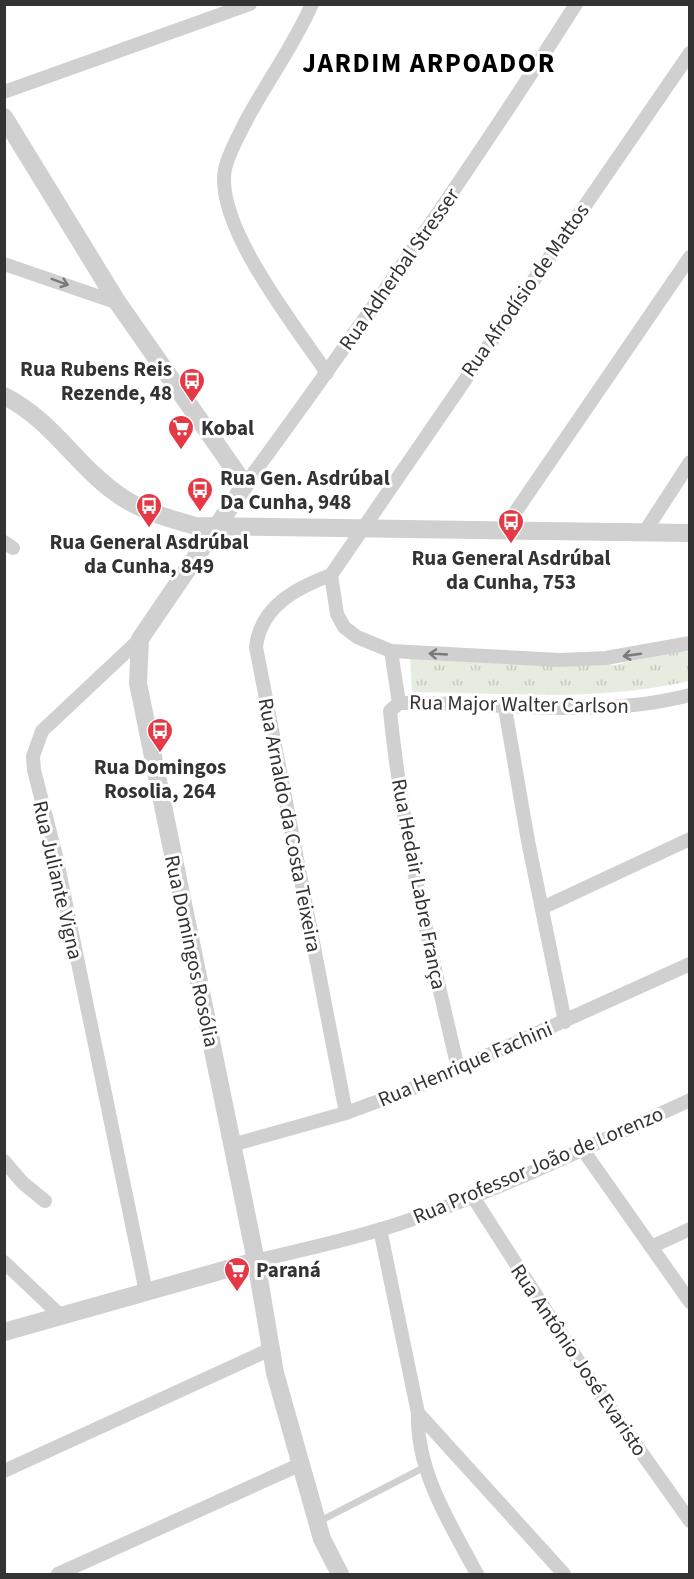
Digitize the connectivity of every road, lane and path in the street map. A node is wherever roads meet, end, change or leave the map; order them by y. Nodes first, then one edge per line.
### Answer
1 (250, 4) edge
2 (312, 4) edge
3 (576, 4) edge
4 (690, 52) edge
5 (4, 92) edge
6 (4, 117) edge
7 (690, 257) edge
8 (4, 264) edge
9 (118, 303) junction
10 (327, 373) junction
11 (4, 396) edge
12 (690, 462) edge
13 (245, 484) junction
14 (214, 528) junction
15 (362, 528) junction
16 (503, 530) junction
17 (644, 532) junction
18 (690, 533) edge
19 (331, 575) junction
20 (140, 639) junction
21 (690, 643) edge
22 (391, 651) junction
23 (690, 695) edge
24 (399, 703) junction
25 (505, 708) junction
26 (690, 839) edge
27 (542, 908) junction
28 (690, 964) edge
29 (566, 1022) junction
30 (458, 1068) junction
31 (690, 1100) edge
32 (346, 1113) junction
33 (232, 1145) junction
34 (583, 1150) junction
35 (4, 1161) edge
36 (472, 1197) junction
37 (45, 1201) dead end
38 (690, 1228) edge
39 (380, 1229) junction
40 (651, 1247) junction
41 (256, 1261) junction
42 (4, 1262) edge
43 (146, 1292) junction
44 (690, 1302) edge
45 (61, 1316) junction
46 (4, 1332) edge
47 (271, 1349) junction
48 (418, 1413) junction
49 (299, 1465) junction
50 (425, 1467) junction
51 (4, 1471) edge
52 (690, 1521) edge
53 (317, 1523) junction
54 (58, 1575) edge
55 (340, 1575) edge
56 (477, 1575) edge
57 (564, 1575) edge

1 - 5 street
2 - 10 street
3 - 10 street, Rua Adherbal Stresser
4 - 15 street, Rua Afrodísio de Mattos
6 - 9 street
7 - 16 street
8 -> 9 street
9 - 13 street
10 - 13 street, Rua Adherbal Stresser
11 - 14 street
12 - 17 street
13 - 14 street, Rua Adherbal Stresser
14 - 15 street
14 - 20 street, Rua Juliante Vigna
15 - 16 street
15 - 19 street
16 - 17 street
17 - 18 street
19 - 22 street
19 - 32 street, Rua Arnaldo da Costa Teixeira
20 - 33 street, Rua Domingos Rosólia
20 - 43 street, Rua Juliante Vigna
21 -> 22 street
22 - 24 street, Rua Major Walter Carlson
23 - 25 street, Rua Major Walter Carlson
24 - 25 street, Rua Major Walter Carlson
24 - 30 street, Rua Hedair Labre França
25 - 27 street
26 - 27 street
27 - 29 street
28 - 29 street, Rua Henrique Fachini
29 - 30 street, Rua Henrique Fachini
30 - 32 street, Rua Henrique Fachini
31 - 34 street, Rua Professor João de Lorenzo
32 - 33 street, Rua Henrique Fachini
33 - 41 street, Rua Domingos Rosólia
34 - 36 street, Rua Professor João de Lorenzo
34 - 40 street
35 - 37 street
36 - 39 street, Rua Professor João de Lorenzo
36 - 52 street, Rua Antônio José Evaristo
38 - 40 street
39 - 41 street, Rua Professor João de Lorenzo
39 - 48 street
40 - 44 street
41 - 43 street, Rua Professor João de Lorenzo
41 - 47 street, Rua Domingos Rosólia
42 - 45 street
43 - 45 street, Rua Professor João de Lorenzo
45 - 46 street, Rua Professor João de Lorenzo
47 - 49 street, Rua Domingos Rosólia
47 - 51 street
48 - 50 street
48 - 57 street
49 - 53 street, Rua Domingos Rosólia
49 - 54 street
50 - 53 lane
50 - 56 street
53 - 55 street, Rua Domingos Rosólia

